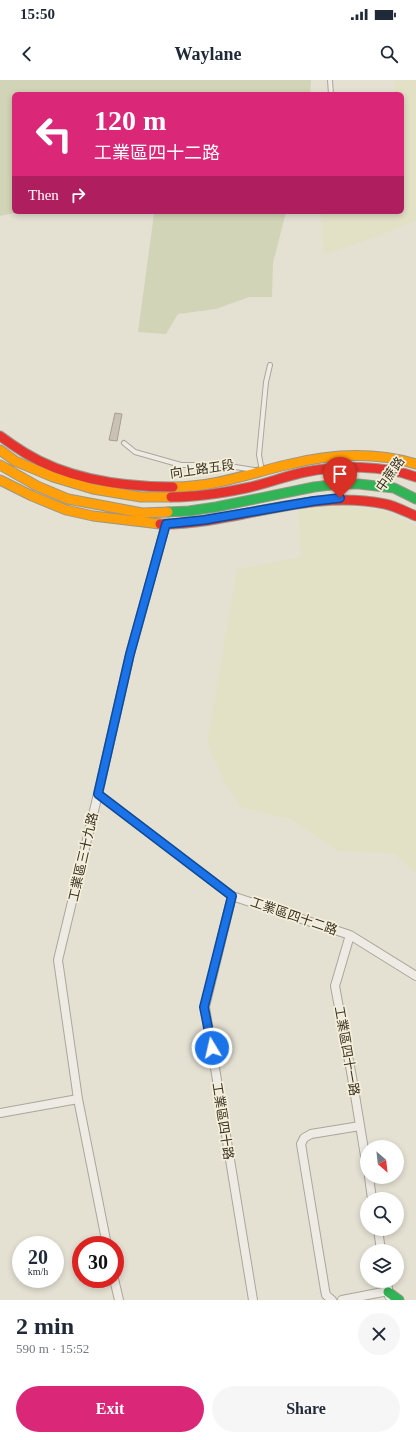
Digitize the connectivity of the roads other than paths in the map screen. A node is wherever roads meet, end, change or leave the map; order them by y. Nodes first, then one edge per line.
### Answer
1 (330, 80) edge
2 (331, 92) edge
3 (270, 365) dead end
4 (0, 436) edge
5 (124, 442) dead end
6 (0, 450) edge
7 (415, 462) edge
8 (0, 465) edge
9 (262, 472) junction
10 (405, 473) junction
11 (416, 477) edge
12 (0, 480) edge
13 (394, 488) junction
14 (416, 499) edge
15 (386, 503) junction
16 (416, 516) edge
17 (166, 524) junction
18 (98, 794) junction
19 (232, 896) junction
20 (350, 935) junction
21 (416, 976) edge
22 (78, 1100) junction
23 (0, 1113) edge
24 (360, 1126) junction
25 (362, 1140) edge
26 (105, 1236) edge
27 (116, 1288) edge
28 (389, 1296) edge
29 (119, 1300) edge
30 (253, 1300) edge
31 (332, 1300) edge
32 (342, 1300) edge
33 (399, 1300) edge

1 - 2 lane
3 - 9 lane
4 - 9 main road, 向上路五段
5 - 9 lane
6 - 10 main road, 向上路五段
7 - 9 main road, 向上路五段
7 - 10 main road, 中蔗路
8 - 13 main road
10 - 11 main road, 向上路五段
10 - 13 main road, 中蔗路
12 - 17 main road
13 - 14 main road
13 - 15 main road, 中蔗路
15 - 16 main road
15 - 17 main road
17 - 18 street, 工業區三十九路
18 - 19 street, 工業區四十二路
18 - 22 street, 工業區三十九路
19 - 20 street, 工業區四十二路
19 - 30 street, 工業區四十路
20 - 21 street, 工業區四十二路
20 - 24 street, 工業區四十一路
22 - 23 street
22 - 26 street, 工業區三十九路
24 - 25 street, 工業區四十一路
24 - 31 street
27 - 29 street
28 - 32 street
28 - 33 main road

